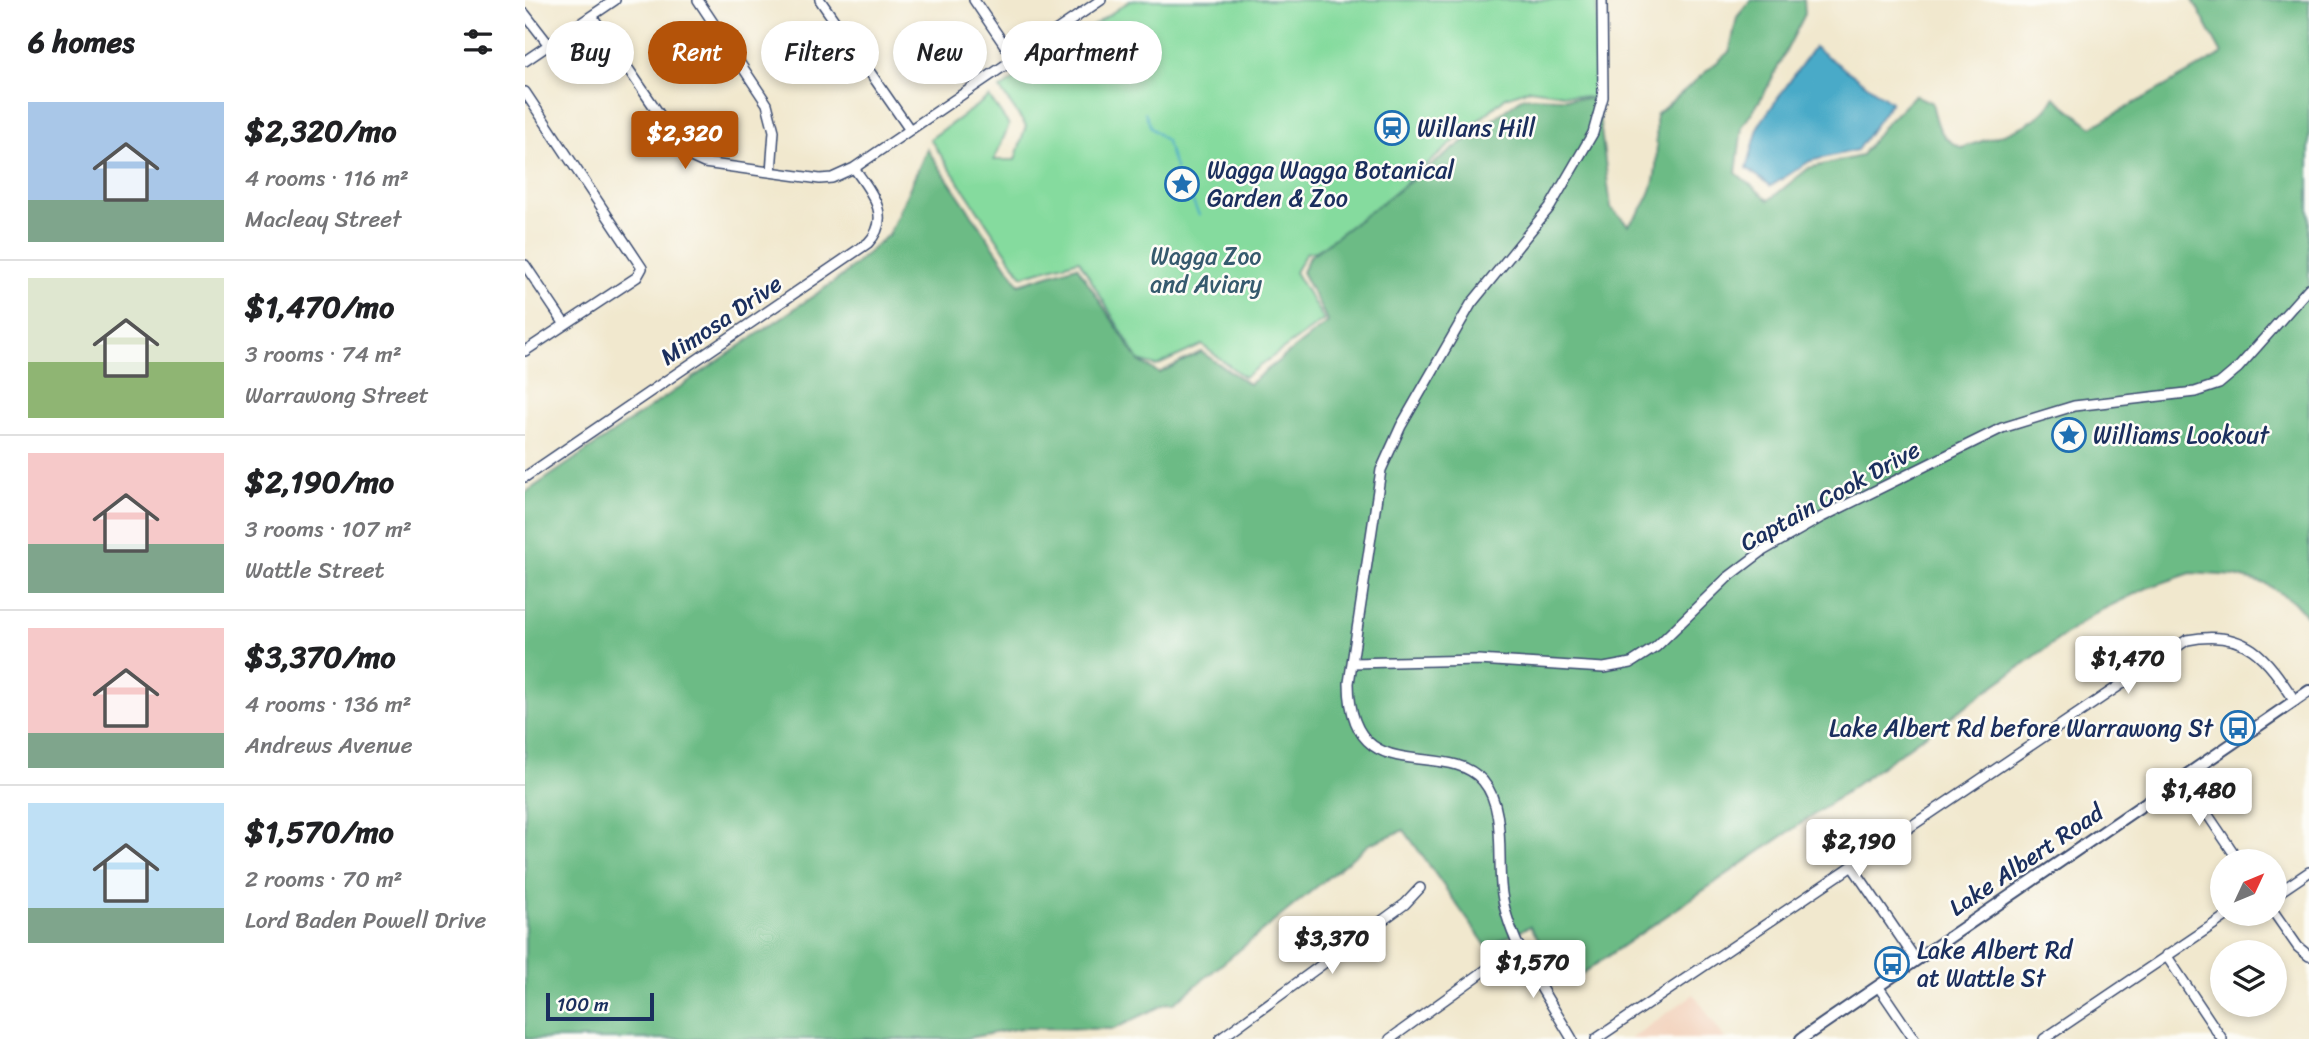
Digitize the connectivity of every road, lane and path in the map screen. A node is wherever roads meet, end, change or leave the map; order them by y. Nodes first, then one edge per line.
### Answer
1 (615, 0) edge
2 (698, 0) edge
3 (820, 0) edge
4 (974, 0) edge
5 (1101, 0) edge
6 (1602, 0) edge
7 (525, 14) edge
8 (592, 16) junction
9 (584, 21) edge
10 (1070, 21) edge
11 (546, 40) edge
12 (1001, 40) edge
13 (546, 46) edge
14 (525, 61) edge
15 (1001, 68) edge
16 (525, 92) edge
17 (910, 130) junction
18 (854, 168) junction
19 (771, 172) junction
20 (525, 265) edge
21 (2309, 289) edge
22 (564, 323) junction
23 (525, 351) edge
24 (525, 477) edge
25 (1352, 663) junction
26 (2309, 691) edge
27 (2295, 701) junction
28 (2183, 778) junction
29 (2231, 849) edge
30 (1852, 866) junction
31 (2309, 872) edge
32 (2287, 887) edge
33 (1420, 888) dead end
34 (2211, 926) edge
35 (2283, 926) edge
36 (1519, 946) junction
37 (2166, 956) junction
38 (2309, 956) edge
39 (1916, 960) junction
40 (1878, 986) junction
41 (1220, 1039) edge
42 (1390, 1039) edge
43 (1572, 1039) edge
44 (1596, 1039) edge
45 (1801, 1039) edge
46 (1914, 1039) edge
47 (2044, 1039) edge
48 (2222, 1039) edge

1 - 8 street
2 - 19 street
3 - 17 street
4 - 12 street
5 - 10 street
6 - 25 street
7 - 11 street
8 - 9 street
8 - 19 street
13 - 14 street
15 - 17 street
16 - 22 street
17 - 18 street
18 - 19 street
18 - 24 street, Mimosa Drive
20 - 22 street
21 - 25 street, Captain Cook Drive
22 - 23 street
25 - 36 street
26 - 27 main road, Lake Albert Road
27 - 28 main road, Lake Albert Road
27 - 30 street
28 - 29 street
28 - 39 main road, Lake Albert Road
30 - 39 street
30 - 44 street
31 - 32 street
33 - 41 street
34 - 37 street
35 - 38 street
36 - 42 street
36 - 43 street
37 - 47 street
37 - 48 street
39 - 40 main road, Lake Albert Road
40 - 45 main road, Lake Albert Road
40 - 46 street

